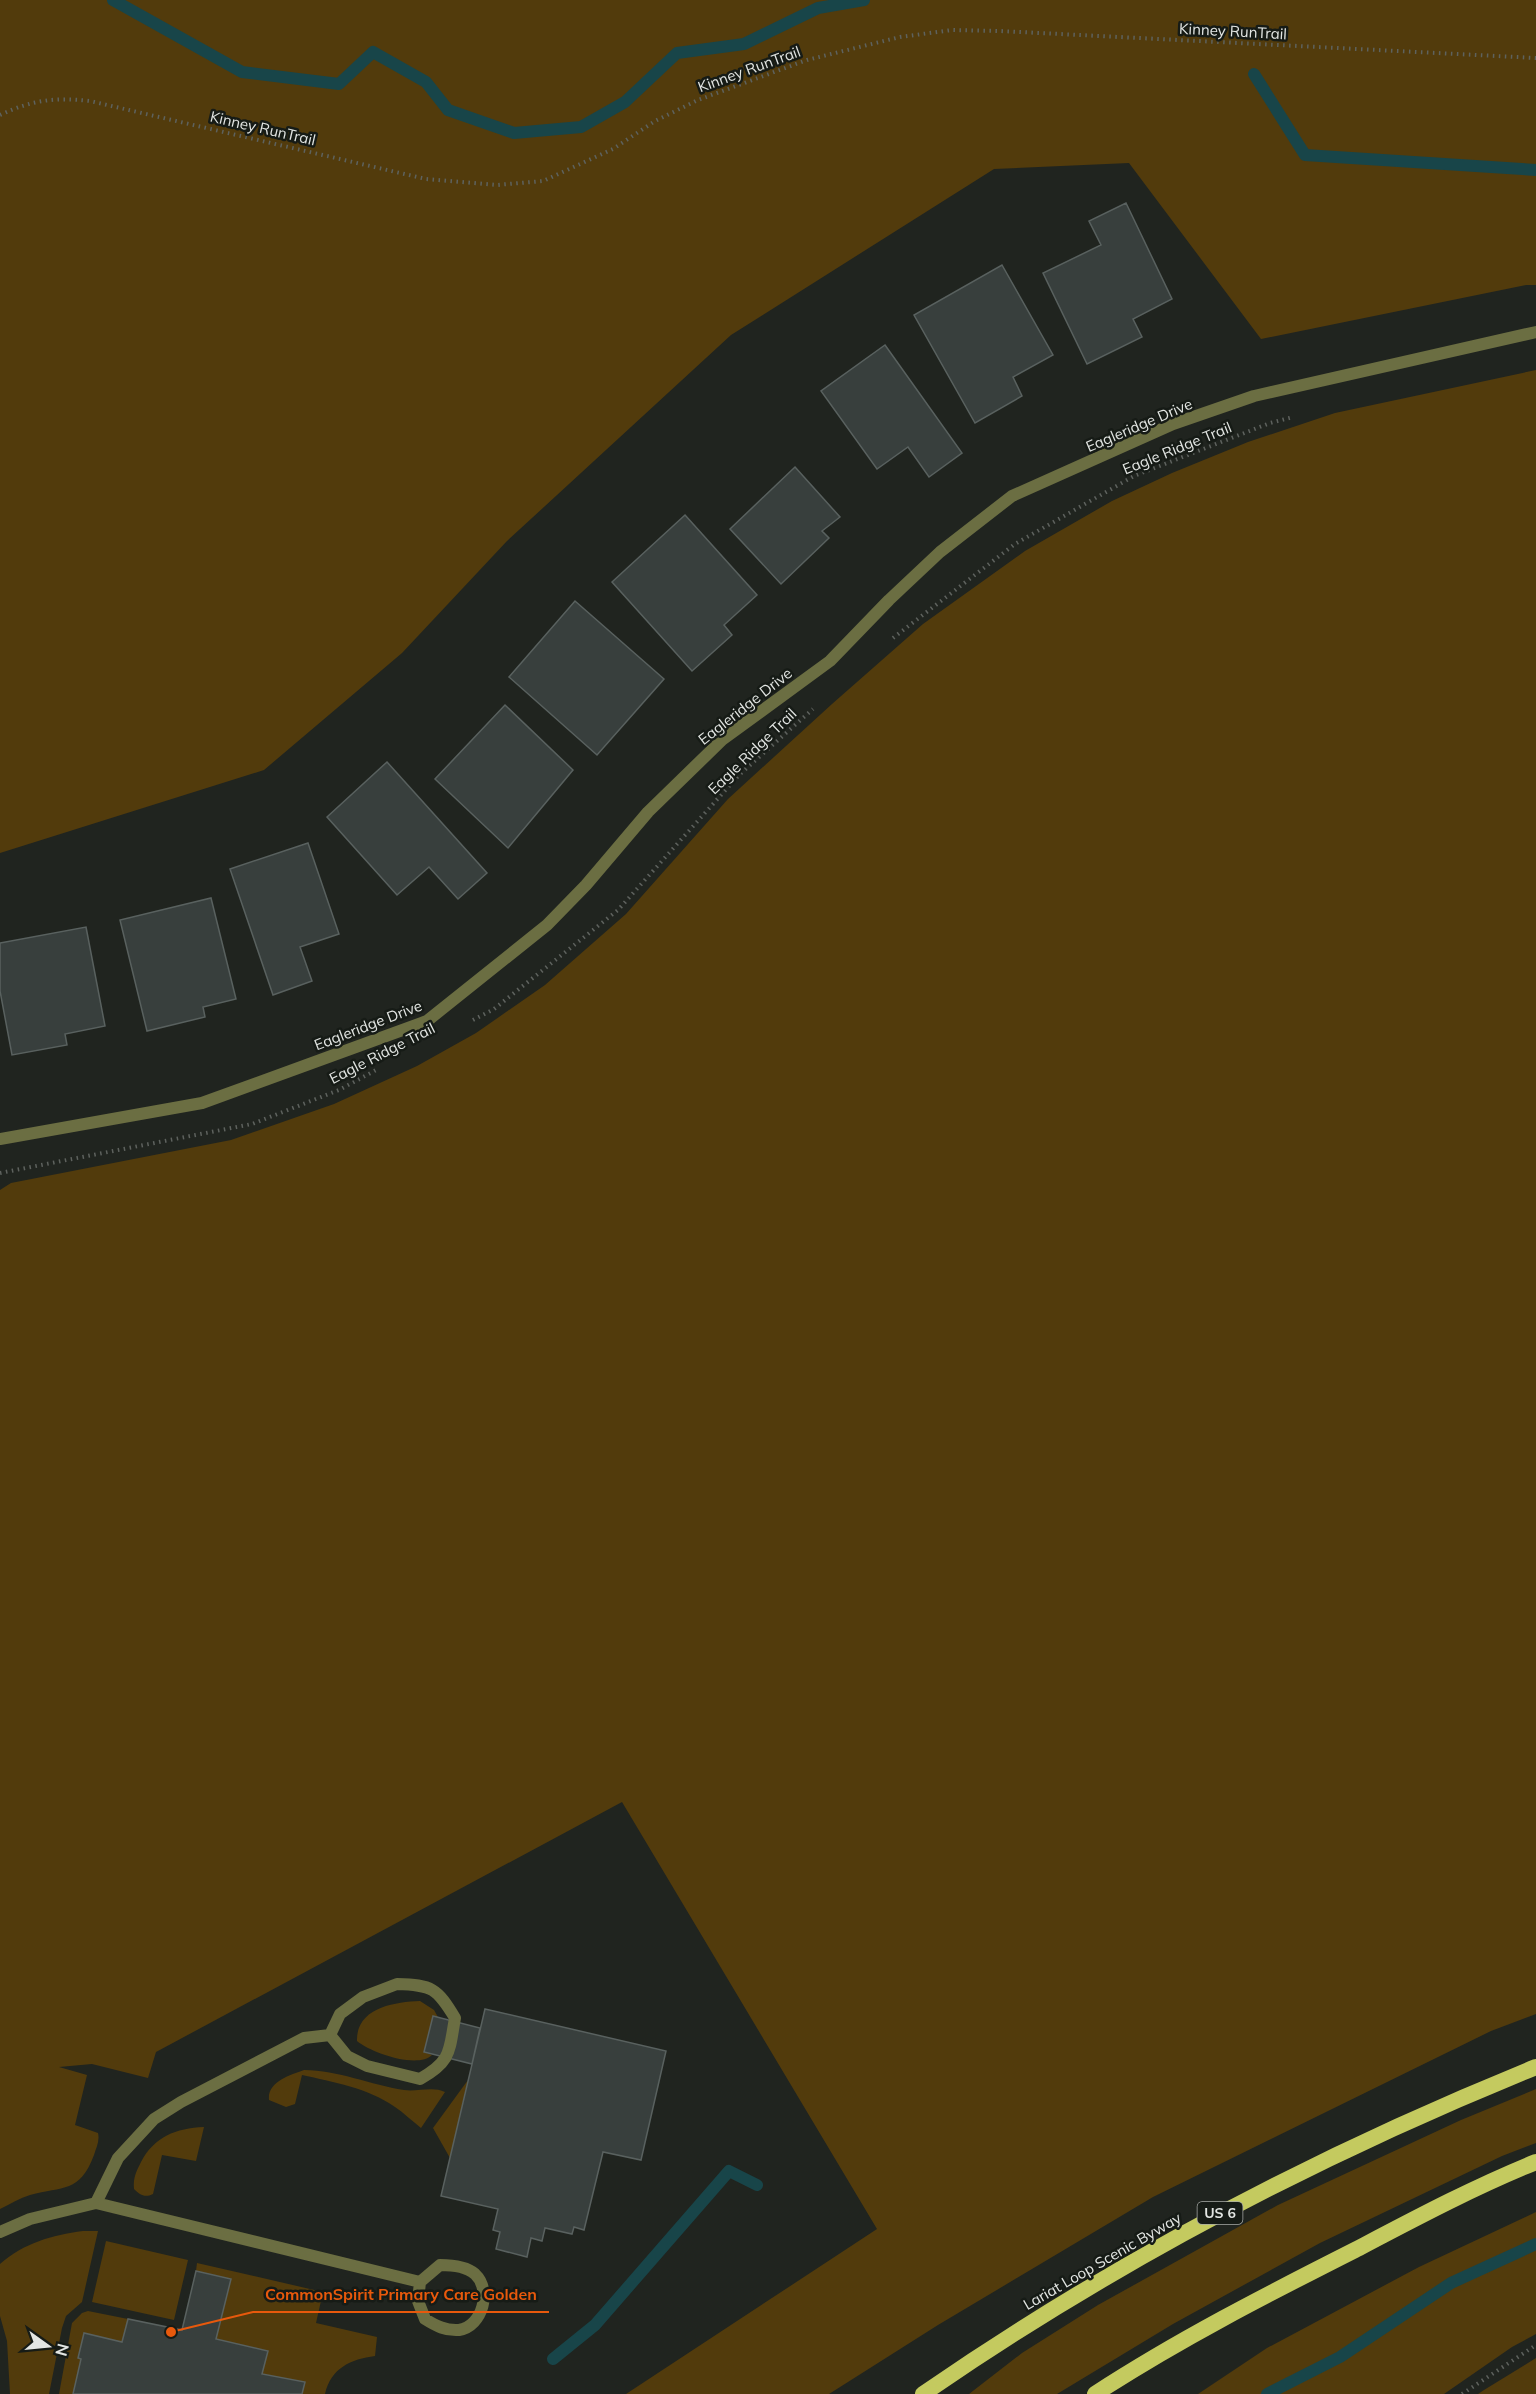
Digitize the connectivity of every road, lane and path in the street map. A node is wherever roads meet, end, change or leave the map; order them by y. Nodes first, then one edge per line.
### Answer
1 (1536, 58) edge
2 (0, 115) edge
3 (1536, 332) edge
4 (1302, 415) dead end
5 (891, 640) dead end
6 (819, 703) dead end
7 (463, 1025) dead end
8 (380, 1068) dead end
9 (0, 1139) edge
10 (0, 1173) edge
11 (330, 2035) junction
12 (1536, 2067) edge
13 (1536, 2162) edge
14 (96, 2203) junction
15 (0, 2232) edge
16 (420, 2282) junction
17 (1536, 2345) edge
18 (922, 2394) edge
19 (1095, 2394) edge
20 (1462, 2394) edge

1 - 2 path, Kinney RunTrail
3 - 9 street, Eagleridge Drive
4 - 5 path, Eagle Ridge Trail
6 - 7 path, Eagle Ridge Trail
8 - 10 path, Eagle Ridge Trail
11 - 11 street
11 - 14 street
12 - 18 highway, Lariat Loop Scenic Byway / US 6
13 - 19 highway
14 - 15 street
14 - 16 street
16 - 16 street
17 - 20 path

